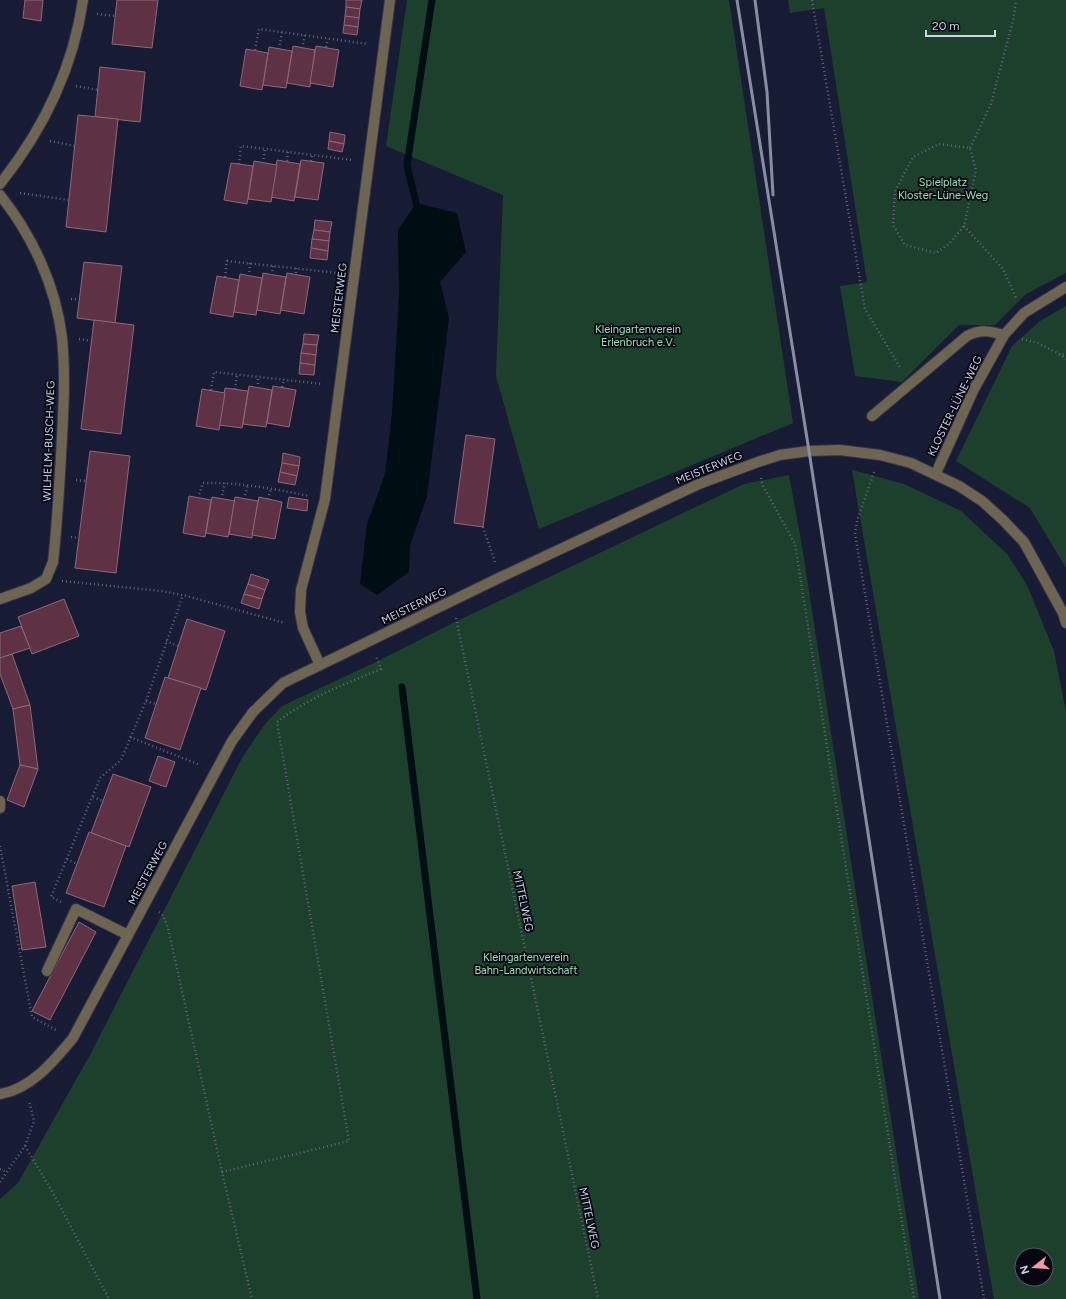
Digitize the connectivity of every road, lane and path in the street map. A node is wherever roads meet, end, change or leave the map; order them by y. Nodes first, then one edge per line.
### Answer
1 (83, 0) edge
2 (390, 0) edge
3 (812, 0) edge
4 (1016, 0) edge
5 (282, 32) junction
6 (305, 36) junction
7 (328, 39) junction
8 (326, 47) dead end
9 (384, 47) junction
10 (302, 48) dead end
11 (278, 49) dead end
12 (255, 50) dead end
13 (32, 138) junction
14 (75, 146) dead end
15 (970, 148) junction
16 (265, 149) junction
17 (288, 152) junction
18 (312, 155) junction
19 (311, 161) dead end
20 (287, 162) dead end
21 (369, 162) junction
22 (263, 163) dead end
23 (239, 164) dead end
24 (0, 184) edge
25 (15, 192) dead end
26 (0, 194) edge
27 (69, 200) dead end
28 (964, 226) junction
29 (250, 263) junction
30 (273, 265) junction
31 (296, 268) junction
32 (296, 274) dead end
33 (272, 275) dead end
34 (354, 275) junction
35 (249, 276) dead end
36 (225, 277) dead end
37 (1066, 287) edge
38 (1024, 313) junction
39 (1004, 335) junction
40 (1059, 354) junction
41 (1066, 355) edge
42 (1066, 359) edge
43 (236, 374) junction
44 (258, 376) junction
45 (284, 379) junction
46 (910, 384) junction
47 (340, 386) junction
48 (258, 388) dead end
49 (282, 388) dead end
50 (235, 389) dead end
51 (211, 390) dead end
52 (872, 416) dead end
53 (880, 455) junction
54 (758, 462) junction
55 (936, 473) junction
56 (225, 483) junction
57 (248, 484) junction
58 (271, 489) junction
59 (198, 498) dead end
60 (244, 498) dead end
61 (221, 499) dead end
62 (268, 499) dead end
63 (325, 499) junction
64 (482, 527) dead end
65 (501, 577) junction
66 (46, 579) junction
67 (183, 595) junction
68 (0, 599) edge
69 (453, 600) junction
70 (265, 617) dead end
71 (1066, 623) edge
72 (166, 641) junction
73 (370, 641) junction
74 (178, 646) dead end
75 (320, 665) junction
76 (146, 700) junction
77 (156, 704) dead end
78 (130, 737) junction
79 (216, 771) junction
80 (93, 797) junction
81 (0, 801) edge
82 (103, 801) dead end
83 (0, 808) edge
84 (0, 846) edge
85 (67, 859) junction
86 (77, 864) dead end
87 (146, 902) junction
88 (76, 909) junction
89 (128, 935) junction
90 (46, 972) dead end
91 (72, 1038) junction
92 (25, 1085) junction
93 (0, 1094) edge
94 (25, 1146) junction
95 (0, 1169) edge
96 (8, 1172) junction
97 (222, 1172) junction
98 (0, 1182) edge
99 (109, 1299) edge
100 (252, 1299) edge
101 (598, 1299) edge
102 (914, 1299) edge
103 (984, 1299) edge

1 - 13 street
2 - 9 street, MEISTERWEG
3 - 46 path
4 - 15 path
5 - 6 path
5 - 11 path
5 - 12 path
6 - 7 path
6 - 10 path
7 - 8 path
7 - 9 path
9 - 21 street, MEISTERWEG
13 - 14 path
13 - 24 street
15 - 28 path
15 - 28 path
16 - 17 path
16 - 22 path
16 - 23 path
17 - 18 path
17 - 20 path
18 - 19 path
18 - 21 path
21 - 34 street, MEISTERWEG
25 - 27 path
26 - 66 street, WILHELM-BUSCH-WEG
28 - 38 path
29 - 30 path
29 - 35 path
29 - 36 path
30 - 31 path
30 - 33 path
31 - 32 path
31 - 34 path
34 - 47 street, MEISTERWEG
37 - 38 street, KLOSTER-LÜNE-WEG
38 - 39 street, KLOSTER-LÜNE-WEG
39 - 40 path
39 - 46 street
39 - 55 street, KLOSTER-LÜNE-WEG
40 - 41 path
40 - 42 path
43 - 44 path
43 - 50 path
43 - 51 path
44 - 45 path
44 - 48 path
45 - 47 path
45 - 49 path
46 - 52 street
47 - 63 street, MEISTERWEG
53 - 54 street, MEISTERWEG
53 - 55 street, MEISTERWEG
53 - 103 path
54 - 65 street, MEISTERWEG
54 - 102 path
55 - 71 street, MEISTERWEG
56 - 57 path
56 - 59 path
56 - 61 path
57 - 58 path
57 - 60 path
58 - 62 path
58 - 63 path
63 - 75 street, MEISTERWEG
64 - 65 path
65 - 69 street, MEISTERWEG
66 - 67 path
66 - 68 street
67 - 70 path
67 - 72 path
69 - 73 street, MEISTERWEG
69 - 101 path, MITTELWEG
72 - 74 path
72 - 76 path
73 - 75 street, MEISTERWEG
73 - 97 path
75 - 79 street, MEISTERWEG
76 - 77 path
76 - 78 path
78 - 79 path
78 - 80 path
79 - 87 street, MEISTERWEG
80 - 82 path
80 - 85 path
81 - 83 street
84 - 91 path
85 - 86 path
85 - 88 path
87 - 89 street, MEISTERWEG
87 - 97 path
88 - 89 street
88 - 90 street
89 - 91 street, MEISTERWEG
91 - 92 street, MEISTERWEG
92 - 93 street, MEISTERWEG
92 - 94 path
94 - 96 path
94 - 99 path
95 - 96 path
96 - 98 path
97 - 100 path

